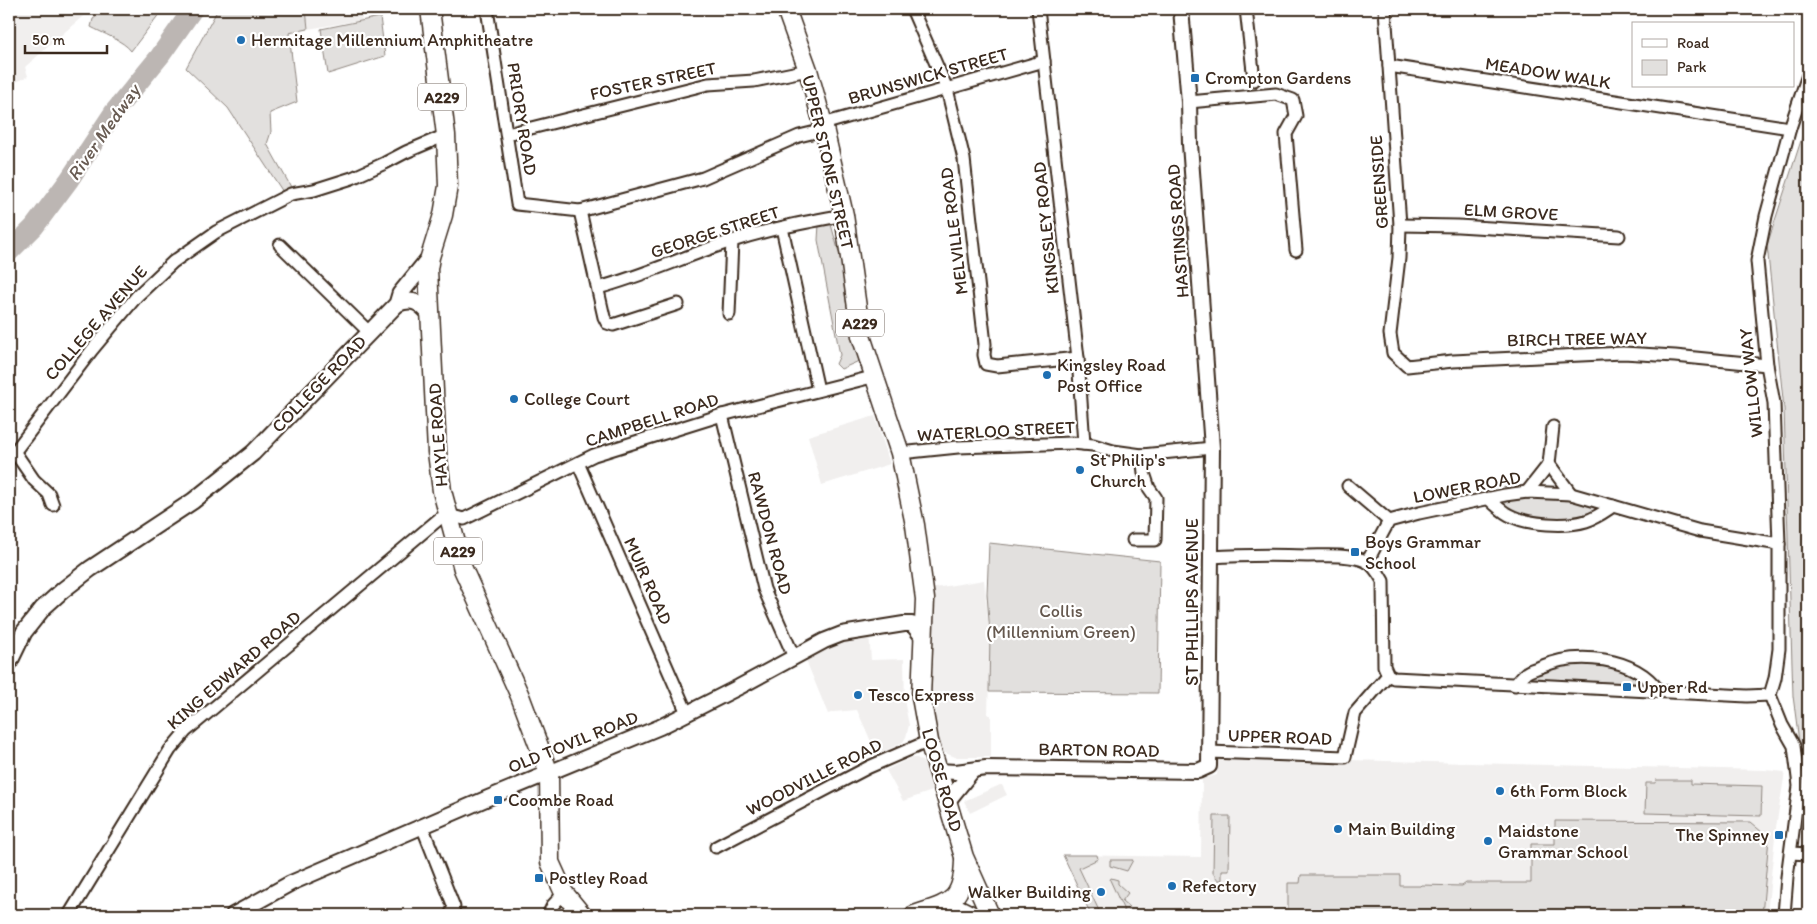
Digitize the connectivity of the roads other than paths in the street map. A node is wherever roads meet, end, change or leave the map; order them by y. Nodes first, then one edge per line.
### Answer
1 (430, 9) edge
2 (487, 9) edge
3 (786, 9) edge
4 (912, 9) edge
5 (1038, 9) edge
6 (1181, 9) edge
7 (1246, 9) edge
8 (1385, 9) edge
9 (1044, 61) junction
10 (1389, 66) junction
11 (808, 70) junction
12 (1808, 75) edge
13 (1254, 80) dead end
14 (947, 88) junction
15 (1189, 102) junction
16 (823, 127) junction
17 (1790, 128) junction
18 (507, 134) junction
19 (446, 135) junction
20 (517, 204) joint
21 (580, 211) junction
22 (844, 215) junction
23 (1400, 225) junction
24 (782, 228) junction
25 (1619, 236) dead end
26 (732, 241) junction
27 (280, 245) dead end
28 (1296, 250) dead end
29 (430, 257) junction
30 (598, 288) junction
31 (397, 304) junction
32 (678, 304) dead end
33 (430, 314) junction
34 (729, 314) dead end
35 (369, 332) junction
36 (1393, 353) joint
37 (1078, 358) junction
38 (1767, 365) junction
39 (876, 376) junction
40 (818, 390) junction
41 (722, 415) junction
42 (1553, 427) dead end
43 (1084, 444) junction
44 (1212, 449) junction
45 (900, 453) junction
46 (11, 455) edge
47 (1142, 455) junction
48 (578, 464) junction
49 (1549, 464) junction
50 (1348, 486) dead end
51 (1526, 492) junction
52 (1571, 494) junction
53 (1488, 498) junction
54 (53, 505) dead end
55 (1613, 506) junction
56 (448, 515) junction
57 (1390, 521) junction
58 (1133, 540) dead end
59 (1779, 544) junction
60 (1211, 557) junction
61 (1367, 562) junction
62 (924, 639) junction
63 (794, 657) junction
64 (9, 663) edge
65 (1388, 675) junction
66 (1515, 684) junction
67 (1659, 692) junction
68 (1770, 695) junction
69 (687, 714) junction
70 (929, 741) junction
71 (1209, 752) junction
72 (973, 770) junction
73 (938, 771) junction
74 (549, 773) junction
75 (947, 802) junction
76 (422, 826) junction
77 (716, 847) dead end
78 (1791, 853) junction
79 (1808, 854) edge
80 (964, 857) junction
81 (564, 893) junction
82 (944, 905) junction
83 (70, 915) edge
84 (233, 915) edge
85 (450, 915) edge
86 (548, 915) edge
87 (582, 915) edge
88 (914, 915) edge
89 (971, 915) edge
90 (990, 915) edge
91 (1784, 915) edge

1 - 19 highway, COLLEGE ROAD / A229
2 - 18 street, PRIORY ROAD
3 - 11 highway, UPPER STONE STREET / A229
4 - 14 street, MELVILLE ROAD
5 - 9 street, KINGSLEY ROAD
6 - 15 street, HASTINGS ROAD
7 - 13 street
8 - 10 street, GREENSIDE
9 - 14 street, BRUNSWICK STREET
9 - 37 street, KINGSLEY ROAD
10 - 17 street, MEADOW WALK
10 - 23 street, GREENSIDE
11 - 16 highway, UPPER STONE STREET / A229
11 - 18 street, FOSTER STREET
12 - 17 street, WILLOW WAY
14 - 16 street, BRUNSWICK STREET
14 - 37 street, MELVILLE ROAD
15 - 28 street
15 - 44 street, HASTINGS ROAD
16 - 21 street, BRUNSWICK STREET
16 - 22 highway, UPPER STONE STREET / A229
17 - 38 street, WILLOW WAY
18 - 20 street, PRIORY ROAD
19 - 29 highway, COLLEGE ROAD / A229
19 - 46 street, COLLEGE AVENUE
20 - 21 street, BRUNSWICK STREET
21 - 30 street
22 - 24 street, GEORGE STREET
22 - 39 highway, UPPER STONE STREET / A229
23 - 25 street, ELM GROVE
23 - 36 street, GREENSIDE
24 - 26 street, GEORGE STREET
24 - 40 street
26 - 30 street, GEORGE STREET
26 - 34 street
27 - 35 street
29 - 31 main road, COLLEGE ROAD
29 - 33 highway, HAYLE ROAD / A229
30 - 32 street
31 - 33 main road
31 - 35 main road, COLLEGE ROAD
33 - 56 highway, HAYLE ROAD / A229
35 - 64 main road, COLLEGE ROAD
36 - 38 street, BIRCH TREE WAY
37 - 43 street, KINGSLEY ROAD
38 - 59 street, WILLOW WAY
39 - 40 street, CAMPBELL ROAD
39 - 45 highway, UPPER STONE STREET / A229
40 - 41 street, CAMPBELL ROAD
41 - 48 street, CAMPBELL ROAD
41 - 63 street, RAWDON ROAD
42 - 49 street
43 - 45 street, WATERLOO STREET
43 - 47 street, WATERLOO STREET
44 - 47 street, WATERLOO STREET
44 - 60 street, ST PHILLIPS AVENUE
45 - 62 highway, UPPER STONE STREET / A229
46 - 54 street
47 - 58 street
48 - 56 street, CAMPBELL ROAD
48 - 69 street, MUIR ROAD
49 - 51 street
49 - 52 street
50 - 57 street
51 - 52 street, LOWER ROAD
51 - 53 street, LOWER ROAD
52 - 55 street, LOWER ROAD
53 - 55 street
53 - 57 street, LOWER ROAD
55 - 59 street, LOWER ROAD
56 - 74 highway, HAYLE ROAD / A229
56 - 83 street, KING EDWARD ROAD
57 - 61 street
59 - 68 street, WILLOW WAY
60 - 61 street
60 - 71 street, ST PHILLIPS AVENUE
61 - 65 street
62 - 63 street, OLD TOVIL ROAD
62 - 70 highway, LOOSE ROAD / A229
63 - 69 street, OLD TOVIL ROAD
65 - 66 street
65 - 71 street, UPPER ROAD
66 - 67 street
66 - 67 street
67 - 68 street
68 - 78 street
69 - 74 street, OLD TOVIL ROAD
70 - 73 highway, LOOSE ROAD / A229
70 - 77 street, WOODVILLE ROAD
71 - 72 street, BARTON ROAD
72 - 73 street, BARTON ROAD
72 - 75 street
73 - 75 highway, LOOSE ROAD / A229
74 - 76 street, OLD TOVIL ROAD
74 - 81 highway, A229
75 - 80 highway, LOOSE ROAD / A229
76 - 84 street, OLD TOVIL ROAD
76 - 85 street
78 - 79 street
78 - 91 street
80 - 82 highway, A229
80 - 90 highway, LOOSE ROAD / A229
81 - 86 street
81 - 87 highway, A229
82 - 88 highway, A229
82 - 89 highway

